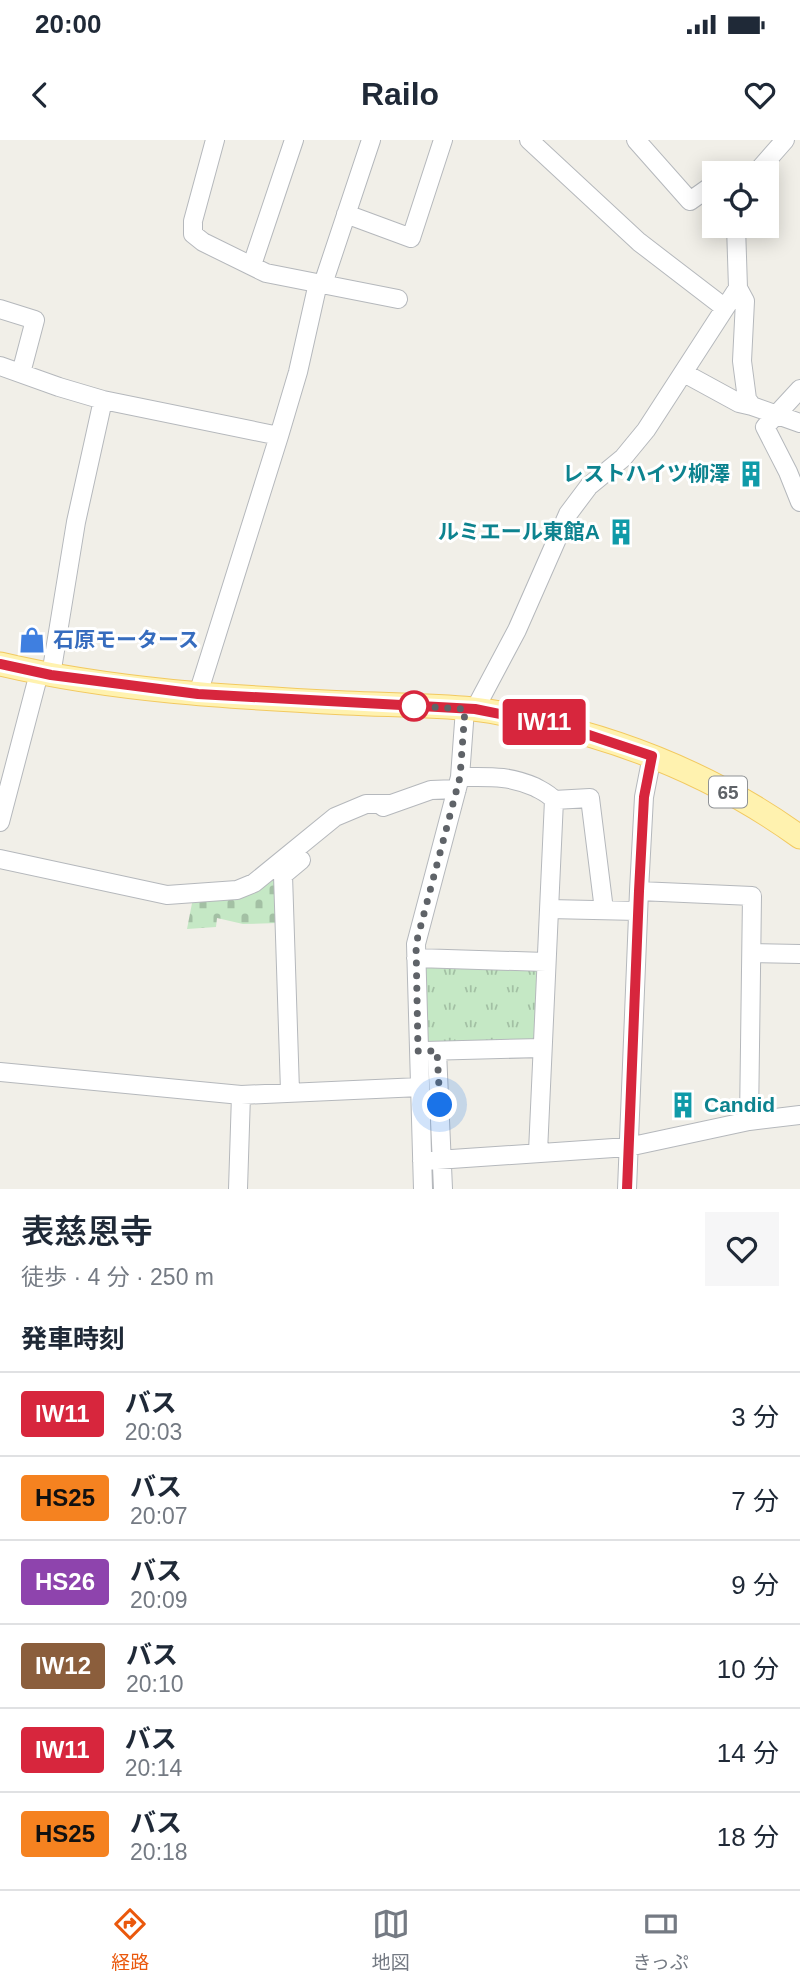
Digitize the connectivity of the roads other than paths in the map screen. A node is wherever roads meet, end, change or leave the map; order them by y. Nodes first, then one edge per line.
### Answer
1 (215, 140) edge
2 (294, 140) edge
3 (371, 140) edge
4 (443, 140) edge
5 (529, 140) edge
6 (636, 140) edge
7 (785, 140) edge
8 (767, 161) edge
9 (702, 192) edge
10 (346, 214) junction
11 (736, 238) edge
12 (252, 265) junction
13 (321, 284) junction
14 (738, 288) junction
15 (398, 299) dead end
16 (725, 308) junction
17 (0, 309) edge
18 (0, 366) edge
19 (21, 373) junction
20 (684, 373) junction
21 (800, 389) edge
22 (103, 400) junction
23 (752, 406) junction
24 (776, 415) junction
25 (800, 423) edge
26 (279, 436) junction
27 (794, 476) edge
28 (800, 502) edge
29 (0, 664) edge
30 (45, 674) junction
31 (198, 694) junction
32 (470, 709) junction
33 (652, 756) junction
34 (459, 783) junction
35 (554, 800) junction
36 (391, 804) junction
37 (0, 822) edge
38 (800, 837) edge
39 (0, 859) edge
40 (639, 891) junction
41 (549, 909) junction
42 (604, 910) junction
43 (638, 911) junction
44 (752, 953) junction
45 (800, 954) edge
46 (416, 958) junction
47 (546, 962) junction
48 (542, 1048) junction
49 (418, 1051) junction
50 (437, 1051) junction
51 (0, 1072) edge
52 (420, 1087) junction
53 (290, 1091) junction
54 (241, 1095) junction
55 (800, 1115) edge
56 (749, 1121) junction
57 (628, 1147) junction
58 (538, 1152) junction
59 (443, 1160) junction
60 (422, 1161) junction
61 (238, 1189) edge
62 (423, 1189) edge
63 (443, 1189) edge
64 (627, 1189) edge

1 - 12 street
2 - 12 street
3 - 10 street
4 - 10 street
5 - 16 street
6 - 9 street
7 - 8 street
10 - 13 street
11 - 14 street
12 - 13 street
13 - 15 street
13 - 26 street
14 - 16 street
14 - 23 street
16 - 20 street
17 - 19 street
18 - 19 street
19 - 22 street
20 - 23 street
20 - 32 street
21 - 24 street
22 - 26 street
22 - 30 street
23 - 24 street
24 - 25 street
24 - 27 street
26 - 31 street
27 - 28 street
29 - 30 main road, 65
30 - 31 main road, 65
30 - 37 street
31 - 32 main road, 65
32 - 33 main road, 65
32 - 34 street
33 - 38 main road, 65
33 - 40 street
34 - 35 street
34 - 36 street
34 - 46 street
35 - 41 street
35 - 42 street
36 - 39 street
36 - 53 street
40 - 43 street
40 - 44 street
41 - 42 street
41 - 47 street
42 - 43 street
43 - 57 street
44 - 45 street
44 - 56 street
46 - 47 street
46 - 49 street
47 - 48 street
48 - 50 street
48 - 58 street
49 - 50 street
49 - 52 street
50 - 59 street
51 - 54 street
52 - 53 street
52 - 60 street
53 - 54 street
54 - 61 street
55 - 56 street
56 - 57 street
57 - 58 street
57 - 64 street
58 - 59 street
59 - 60 street
59 - 63 street
60 - 62 street

